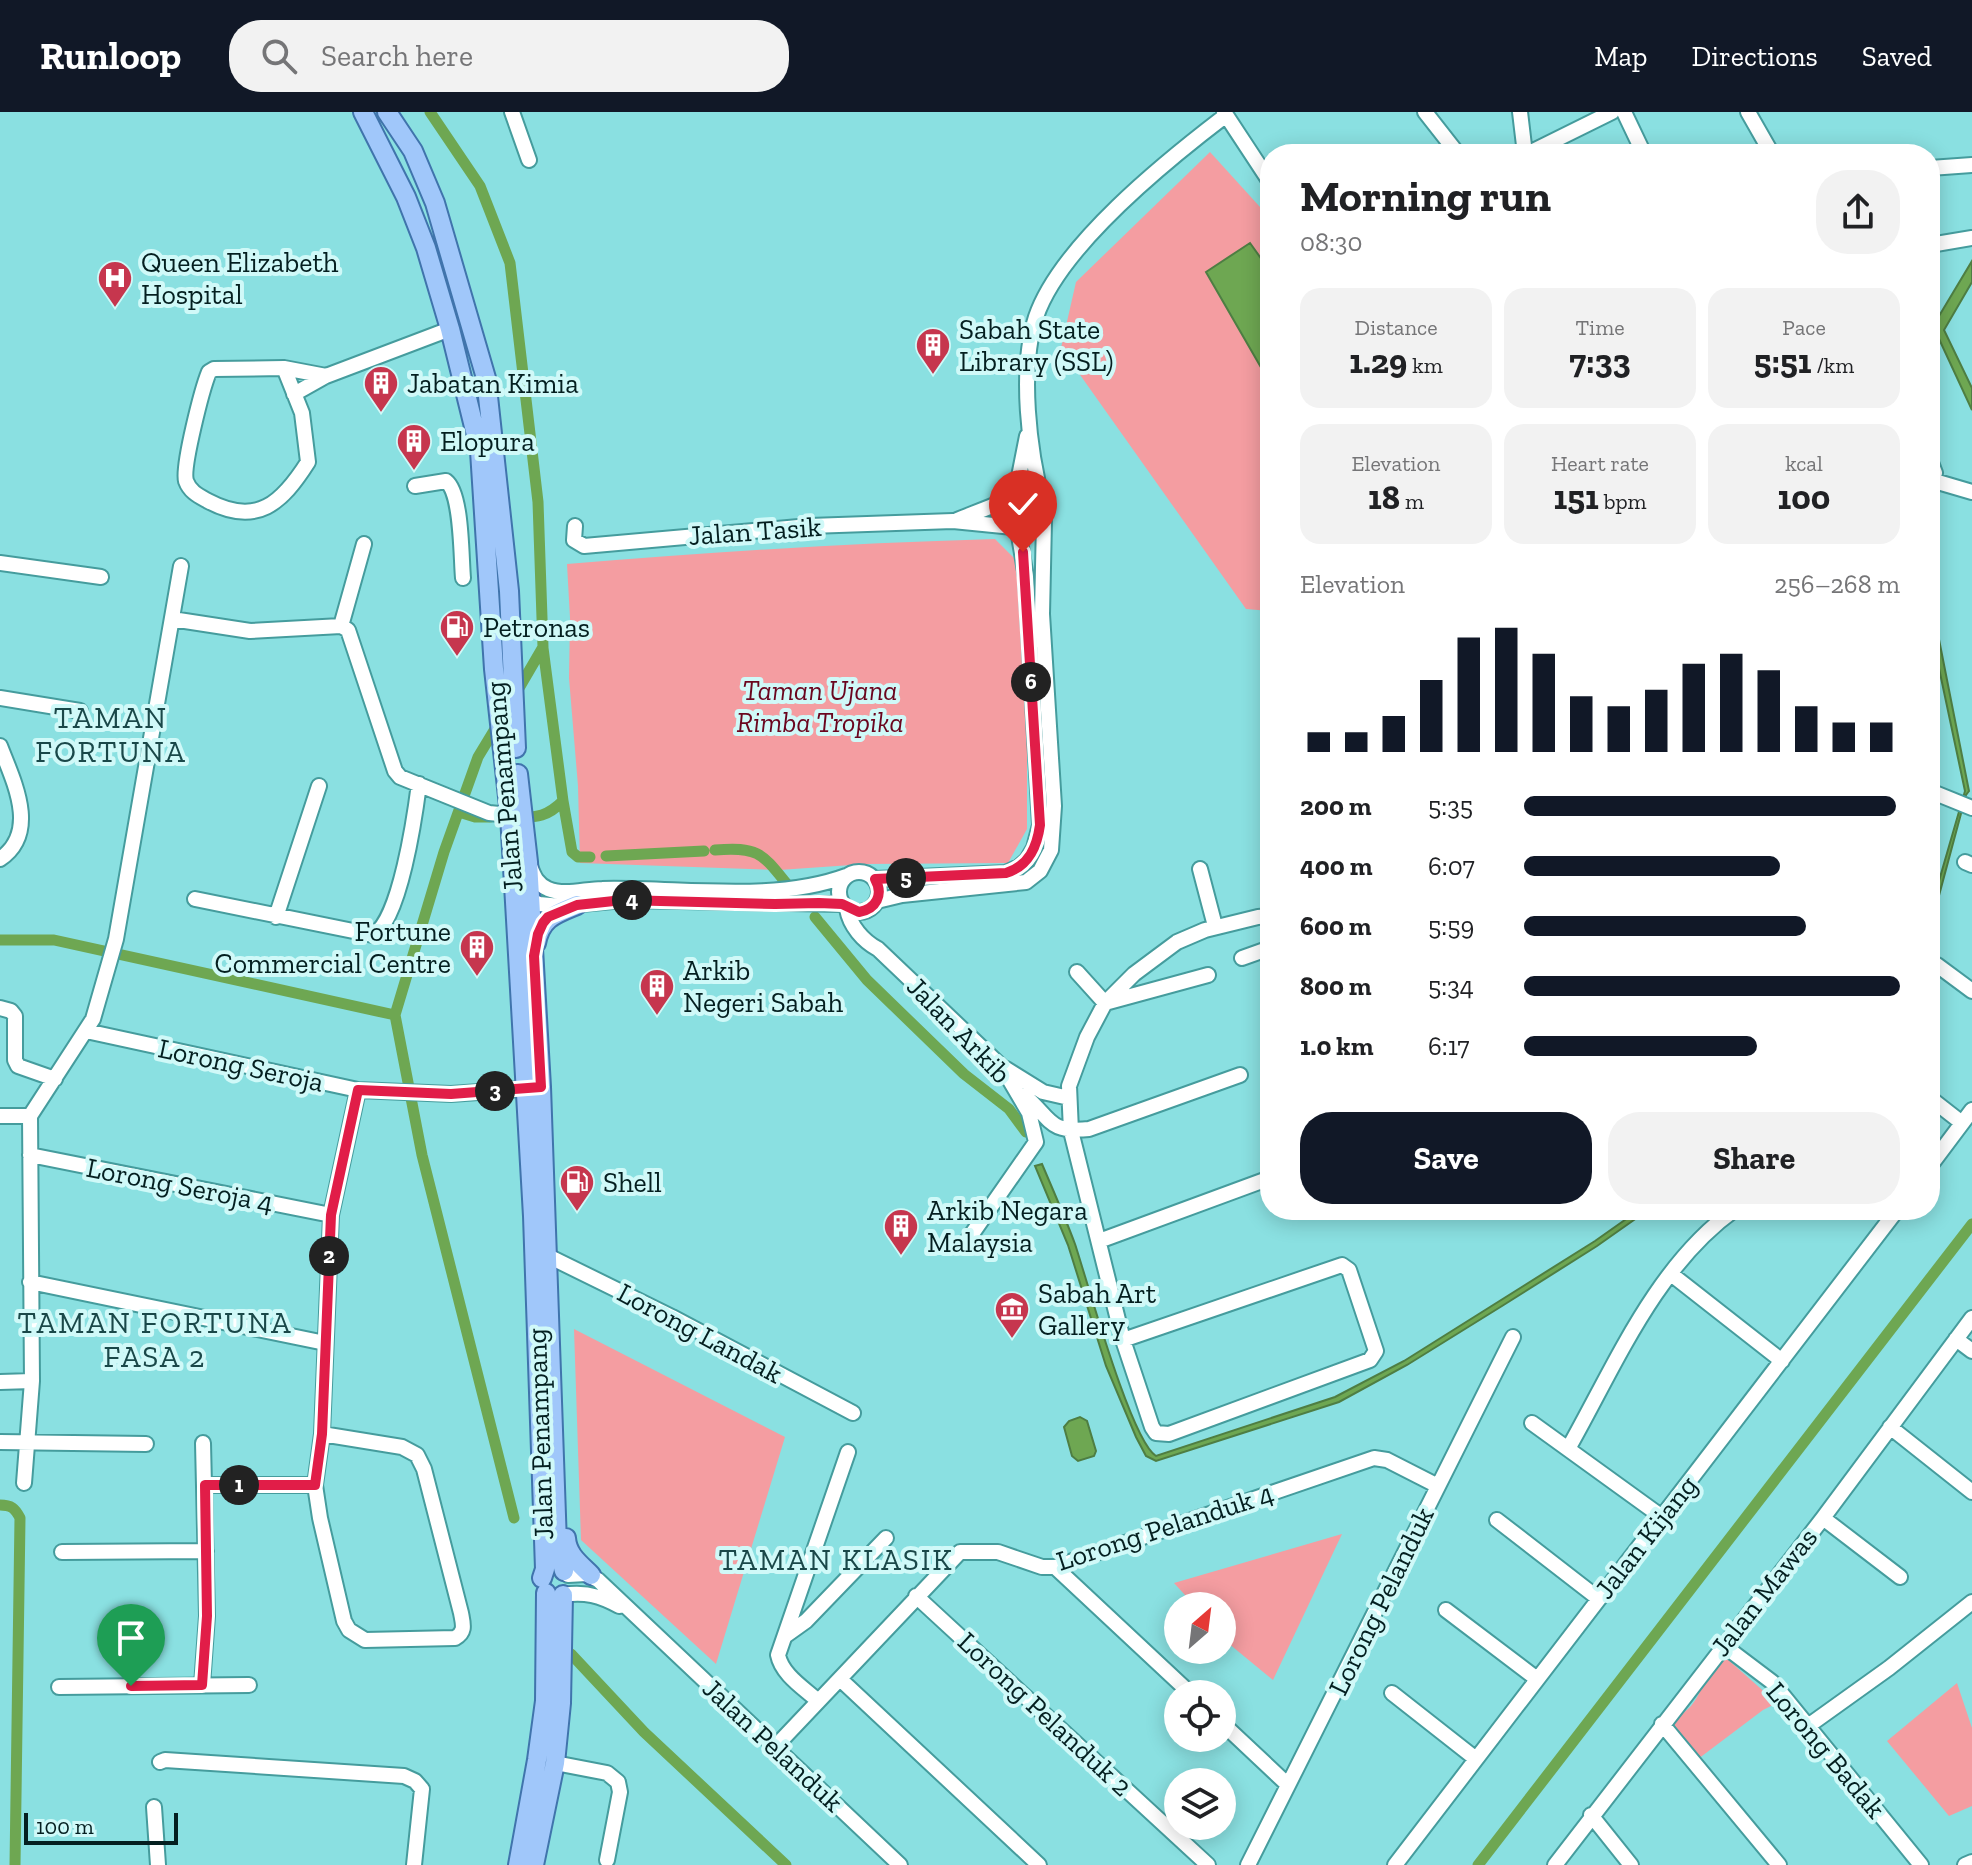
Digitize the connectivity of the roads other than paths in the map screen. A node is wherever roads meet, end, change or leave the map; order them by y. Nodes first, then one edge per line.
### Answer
1 (363, 112) edge
2 (387, 112) edge
3 (512, 112) edge
4 (1425, 112) edge
5 (1520, 112) edge
6 (1612, 112) edge
7 (1624, 112) edge
8 (1748, 112) edge
9 (1224, 114) edge
10 (1450, 144) edge
11 (1525, 144) edge
12 (1546, 144) edge
13 (1639, 144) edge
14 (1766, 144) edge
15 (529, 160) dead end
16 (1972, 165) edge
17 (1260, 167) edge
18 (1940, 167) edge
19 (1972, 238) edge
20 (1940, 243) edge
21 (466, 306) junction
22 (450, 329) junction
23 (284, 368) junction
24 (326, 376) junction
25 (294, 394) junction
26 (1029, 432) junction
27 (1940, 483) edge
28 (415, 486) dead end
29 (1972, 492) edge
30 (1014, 498) junction
31 (484, 499) junction
32 (457, 503) junction
33 (1043, 504) junction
34 (953, 521) junction
35 (1044, 521) junction
36 (575, 526) dead end
37 (1015, 529) junction
38 (364, 544) dead end
39 (0, 563) edge
40 (181, 566) dead end
41 (101, 577) dead end
42 (463, 578) dead end
43 (172, 619) junction
44 (341, 626) junction
45 (0, 698) edge
46 (80, 711) dead end
47 (0, 746) edge
48 (419, 784) junction
49 (319, 786) dead end
50 (1940, 795) edge
51 (1972, 808) edge
52 (516, 811) junction
53 (527, 856) junction
54 (0, 859) edge
55 (1200, 869) dead end
56 (846, 876) junction
57 (513, 879) junction
58 (875, 879) junction
59 (571, 898) junction
60 (195, 899) dead end
61 (530, 900) junction
62 (873, 905) junction
63 (845, 906) junction
64 (276, 917) junction
65 (1260, 918) edge
66 (1215, 926) junction
67 (878, 949) junction
68 (1260, 952) edge
69 (534, 956) junction
70 (1242, 958) dead end
71 (1940, 967) edge
72 (1077, 972) dead end
73 (1208, 975) dead end
74 (1972, 991) edge
75 (1105, 1003) junction
76 (6, 1010) edge
77 (86, 1031) junction
78 (1002, 1067) junction
79 (1240, 1075) dead end
80 (55, 1079) junction
81 (533, 1088) junction
82 (1016, 1088) junction
83 (358, 1090) junction
84 (1069, 1092) junction
85 (1940, 1106) edge
86 (1972, 1110) edge
87 (0, 1116) edge
88 (30, 1116) junction
89 (1962, 1123) junction
90 (1071, 1131) junction
91 (1940, 1153) edge
92 (30, 1155) junction
93 (1260, 1182) edge
94 (331, 1215) junction
95 (533, 1216) junction
96 (1720, 1220) edge
97 (1888, 1220) edge
98 (967, 1241) dead end
99 (1099, 1241) junction
100 (546, 1255) junction
101 (534, 1271) junction
102 (1671, 1274) junction
103 (30, 1282) junction
104 (1972, 1318) edge
105 (1513, 1337) dead end
106 (1956, 1339) junction
107 (1123, 1340) junction
108 (325, 1343) junction
109 (1972, 1351) edge
110 (1782, 1361) junction
111 (32, 1381) junction
112 (0, 1382) edge
113 (853, 1413) dead end
114 (1532, 1423) dead end
115 (1890, 1427) junction
116 (322, 1434) junction
117 (0, 1442) edge
118 (27, 1443) junction
119 (203, 1443) dead end
120 (146, 1444) dead end
121 (553, 1449) junction
122 (1568, 1449) junction
123 (848, 1452) dead end
124 (24, 1483) dead end
125 (205, 1485) junction
126 (315, 1485) junction
127 (1438, 1486) junction
128 (1972, 1492) edge
129 (1662, 1517) junction
130 (1823, 1518) junction
131 (1497, 1520) dead end
132 (886, 1538) dead end
133 (206, 1551) junction
134 (62, 1552) dead end
135 (1055, 1567) junction
136 (566, 1573) junction
137 (591, 1575) junction
138 (1900, 1577) dead end
139 (552, 1593) junction
140 (916, 1596) junction
141 (1599, 1599) junction
142 (1446, 1610) dead end
143 (1969, 1611) edge
144 (646, 1624) junction
145 (784, 1636) junction
146 (1723, 1645) junction
147 (840, 1679) junction
148 (1537, 1679) junction
149 (1176, 1680) edge
150 (202, 1685) junction
151 (249, 1685) dead end
152 (59, 1687) dead end
153 (1392, 1693) dead end
154 (818, 1701) junction
155 (1662, 1724) junction
156 (1808, 1726) junction
157 (1236, 1736) edge
158 (775, 1747) junction
159 (1476, 1759) junction
160 (160, 1762) dead end
161 (555, 1763) junction
162 (1288, 1785) junction
163 (154, 1807) dead end
164 (1591, 1815) junction
165 (607, 1860) dead end
166 (1972, 1862) edge
167 (158, 1865) edge
168 (414, 1865) edge
169 (518, 1865) edge
170 (534, 1865) edge
171 (900, 1865) edge
172 (1039, 1865) edge
173 (1208, 1865) edge
174 (1248, 1865) edge
175 (1395, 1865) edge
176 (1555, 1865) edge
177 (1631, 1865) edge
178 (1779, 1865) edge
179 (1921, 1865) edge
180 (1965, 1865) edge

1 - 22 main road, Jalan Penampang
2 - 21 main road, Jalan Penampang
3 - 15 street
4 - 10 street
5 - 11 street
6 - 12 street
7 - 13 street
8 - 14 street
9 - 17 street
9 - 26 street
16 - 18 street
19 - 20 street
21 - 22 main road
21 - 52 main road, Jalan Penampang
22 - 24 street
22 - 31 main road, Jalan Penampang
23 - 24 street
23 - 25 street
23 - 25 street
24 - 25 street
26 - 30 street
26 - 33 street
27 - 29 street
28 - 32 street
30 - 33 street
30 - 34 street, Jalan Tasik
30 - 37 street
31 - 32 street
31 - 52 main road, Jalan Penampang
32 - 42 street
33 - 35 street
34 - 36 street, Jalan Tasik
34 - 37 street, Jalan Tasik
35 - 37 street
35 - 62 street
37 - 58 street
38 - 44 street
39 - 41 street
40 - 43 street
43 - 44 street
43 - 77 street
44 - 48 street
45 - 46 street
47 - 54 street
48 - 52 street
48 - 64 street
49 - 64 street
50 - 51 street
52 - 53 main road, Jalan Penampang
52 - 57 main road, Jalan Penampang
53 - 59 street
53 - 61 main road, Jalan Penampang
55 - 66 street
56 - 58 street
56 - 59 street
56 - 63 street
57 - 61 main road
57 - 81 main road, Jalan Penampang
58 - 62 street
59 - 61 street
59 - 63 street
59 - 69 main road
60 - 64 street
61 - 69 main road, Jalan Penampang
62 - 63 street
62 - 67 street
63 - 67 street, Jalan Arkib
65 - 66 street
66 - 75 street
67 - 78 street, Jalan Arkib
68 - 70 street
69 - 81 main road, Jalan Penampang
71 - 74 street
72 - 75 street
73 - 75 street
75 - 84 street
76 - 80 street
77 - 80 street
77 - 83 street, Lorong Seroja
78 - 82 street, Jalan Arkib
78 - 84 street
79 - 90 street
80 - 88 street
81 - 83 street, Lorong Seroja
81 - 95 main road, Jalan Penampang
81 - 100 main road, Jalan Penampang
82 - 90 street
82 - 98 street, Jalan Arkib
83 - 94 street
84 - 90 street
85 - 89 street
86 - 89 street
87 - 88 street
88 - 92 street
89 - 91 street
90 - 99 street
92 - 94 street, Lorong Seroja 4
92 - 103 street
93 - 99 street
94 - 108 street
95 - 100 main road
95 - 101 main road, Jalan Penampang
96 - 102 street
97 - 110 street, Jalan Kijang
99 - 107 street
100 - 101 main road
100 - 113 street, Lorong Landak
100 - 121 main road, Jalan Penampang
101 - 139 main road, Jalan Penampang
102 - 110 street
102 - 122 street
103 - 108 street
103 - 111 street
104 - 106 street, Jalan Mawas
105 - 127 street, Lorong Pelanduk
106 - 109 street
106 - 115 street, Jalan Mawas
107 - 107 street
108 - 116 street
110 - 129 street, Jalan Kijang
111 - 112 street
111 - 118 street
114 - 122 street
115 - 128 street
115 - 130 street, Jalan Mawas
116 - 126 street
116 - 126 street
117 - 118 street
118 - 120 street
118 - 124 street
119 - 125 street
121 - 136 main road, Jalan Penampang
121 - 137 main road
122 - 129 street
123 - 145 street
125 - 126 street
125 - 133 street
127 - 135 street, Lorong Pelanduk 4
127 - 162 street, Lorong Pelanduk
129 - 141 street, Jalan Kijang
130 - 138 street
130 - 146 street, Jalan Mawas
131 - 141 street
132 - 145 street
133 - 134 street
133 - 150 street
135 - 140 street, Lorong Pelanduk 4
135 - 149 street
136 - 137 street
136 - 139 main road, Jalan Penampang
137 - 144 street, Jalan Pelanduk
139 - 144 street, Jalan Pelanduk
139 - 161 main road, Jalan Penampang
139 - 169 main road, Jalan Penampang
140 - 147 street, Lorong Pelanduk 4
140 - 173 street, Lorong Pelanduk 2
141 - 148 street, Jalan Kijang
142 - 148 street
143 - 156 street
144 - 158 street, Jalan Pelanduk
145 - 154 street
146 - 155 street, Jalan Mawas
146 - 156 street, Lorong Badak
147 - 154 street, Lorong Pelanduk 4
147 - 172 street
148 - 159 street, Jalan Kijang
150 - 151 street
150 - 152 street
153 - 159 street
154 - 158 street, Lorong Pelanduk 4
155 - 164 street, Jalan Mawas
155 - 178 street
156 - 179 street, Lorong Badak
157 - 162 street
158 - 171 street, Jalan Pelanduk
159 - 175 street, Jalan Kijang
160 - 168 street
161 - 165 street
161 - 170 main road, Jalan Penampang
162 - 174 street, Lorong Pelanduk
163 - 167 street
164 - 176 street, Jalan Mawas
164 - 177 street
166 - 180 street

